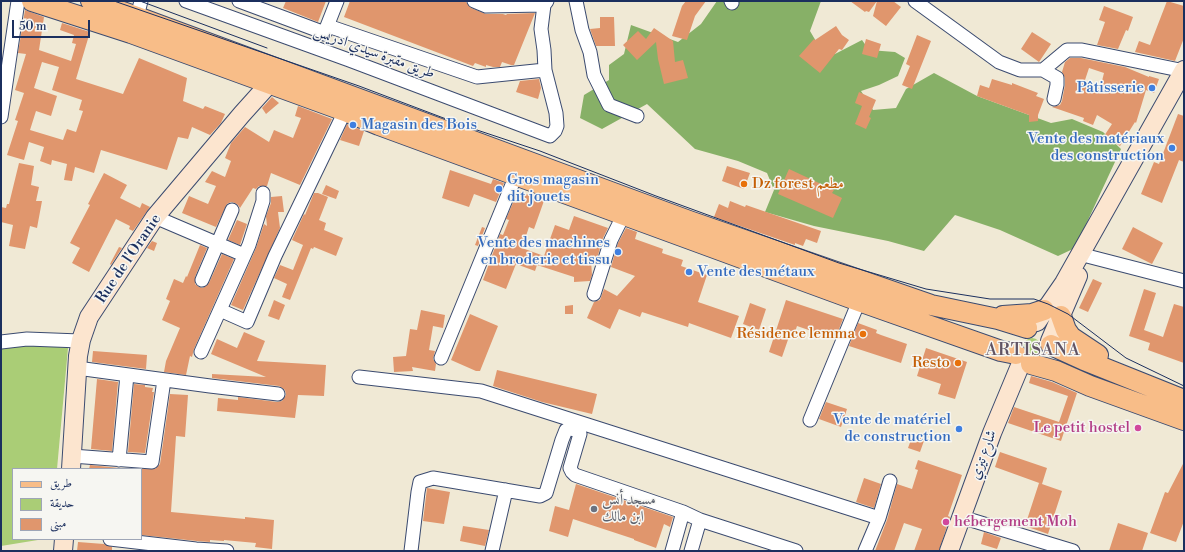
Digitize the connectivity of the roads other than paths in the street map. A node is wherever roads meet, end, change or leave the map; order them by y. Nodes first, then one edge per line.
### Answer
1 (18, 1) edge
2 (32, 1) edge
3 (91, 1) edge
4 (186, 1) edge
5 (239, 1) edge
6 (337, 1) edge
7 (474, 1) edge
8 (576, 1) edge
9 (916, 1) edge
10 (546, 3) edge
11 (139, 9) edge
12 (326, 30) junction
13 (317, 49) junction
14 (545, 70) junction
15 (1043, 70) junction
16 (1184, 71) edge
17 (274, 77) junction
18 (1184, 83) edge
19 (1054, 99) dead end
20 (345, 111) junction
21 (637, 116) dead end
22 (1, 117) edge
23 (516, 175) junction
24 (262, 193) dead end
25 (232, 210) dead end
26 (624, 214) junction
27 (155, 217) junction
28 (218, 243) junction
29 (244, 255) junction
30 (1087, 256) junction
31 (202, 280) dead end
32 (1184, 281) edge
33 (594, 294) dead end
34 (859, 301) junction
35 (220, 310) junction
36 (1053, 313) junction
37 (986, 316) junction
38 (1030, 328) junction
39 (80, 341) junction
40 (1, 342) edge
41 (1051, 343) junction
42 (200, 352) dead end
43 (441, 358) dead end
44 (1023, 359) junction
45 (77, 368) junction
46 (127, 375) junction
47 (359, 377) dead end
48 (164, 380) junction
49 (1146, 384) junction
50 (278, 394) dead end
51 (1184, 400) edge
52 (810, 420) dead end
53 (1184, 420) edge
54 (119, 460) junction
55 (71, 463) edge
56 (890, 481) dead end
57 (506, 490) junction
58 (683, 512) junction
59 (961, 517) junction
60 (879, 518) junction
61 (700, 520) junction
62 (64, 540) edge
63 (119, 540) edge
64 (196, 549) edge
65 (63, 551) edge
66 (228, 551) edge
67 (411, 551) edge
68 (492, 551) edge
69 (672, 551) edge
70 (691, 551) edge
71 (796, 551) edge
72 (865, 551) edge
73 (949, 551) edge
74 (1073, 551) edge

1 - 22 street
2 - 17 main road
3 - 11 main road
4 - 13 street, طريق مقبرة سيدي ادريس
5 - 12 street
6 - 12 street
7 - 10 street
8 - 21 street
9 - 15 street
10 - 14 street
11 - 17 main road
12 - 13 street
12 - 14 street
13 - 14 street, طريق مقبرة سيدي ادريس
15 - 16 street
15 - 19 street
16 - 36 street
17 - 20 main road
17 - 27 street, Rue de l'Oranie
17 - 37 main road
18 - 30 street
20 - 23 main road
20 - 35 street
23 - 26 main road
23 - 43 street
24 - 29 street
25 - 28 street
26 - 33 street
26 - 34 main road
27 - 28 street
27 - 39 street, Rue de l'Oranie
28 - 29 street
28 - 31 street
29 - 35 street
30 - 32 street
30 - 36 street
34 - 44 main road
34 - 52 street
35 - 42 street
36 - 37 main road
36 - 38 street
36 - 41 street
36 - 49 main road
37 - 38 main road
38 - 41 main road
38 - 44 main road
39 - 40 street
39 - 45 street, Rue de l'Oranie
41 - 44 main road
41 - 49 main road
44 - 53 main road
44 - 59 street, شارع تيزي
45 - 46 street
45 - 55 street, Rue de l'Oranie
46 - 48 street
46 - 54 street
47 - 60 street
48 - 50 street
48 - 54 street
49 - 51 main road
54 - 55 street
56 - 60 street
57 - 58 street
57 - 67 street
57 - 68 street
58 - 61 street
58 - 69 street
59 - 73 street, شارع تيزي
59 - 74 street
60 - 72 street
61 - 70 street
61 - 71 street
62 - 65 street
63 - 64 street
64 - 66 street

